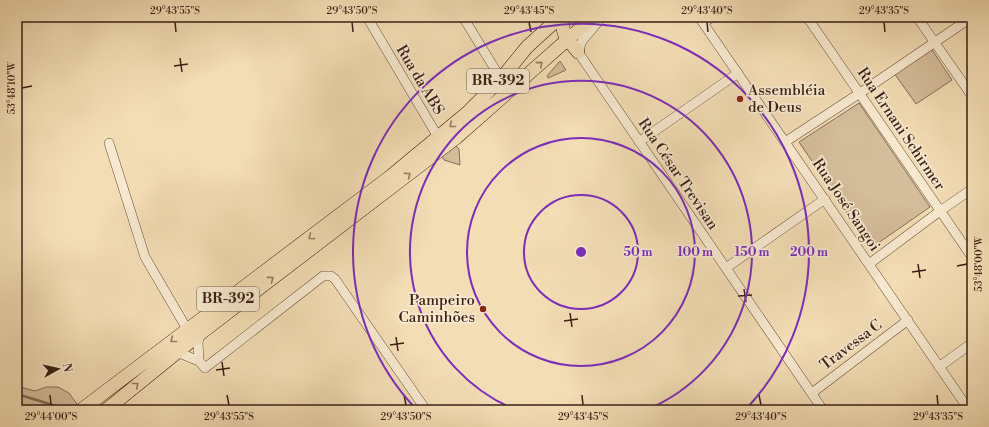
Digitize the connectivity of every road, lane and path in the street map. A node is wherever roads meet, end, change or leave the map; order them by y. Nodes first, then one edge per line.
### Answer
1 (367, 17) edge
2 (463, 17) edge
3 (594, 17) edge
4 (602, 17) edge
5 (712, 17) edge
6 (808, 17) edge
7 (917, 17) edge
8 (972, 17) edge
9 (701, 20) edge
10 (567, 31) edge
11 (934, 42) junction
12 (738, 73) junction
13 (501, 79) junction
14 (860, 93) junction
15 (972, 96) edge
16 (438, 137) junction
17 (638, 142) junction
18 (785, 142) junction
19 (109, 144) dead end
20 (972, 189) edge
21 (825, 200) junction
22 (940, 211) junction
23 (972, 257) edge
24 (869, 264) junction
25 (726, 268) junction
26 (908, 320) junction
27 (187, 329) junction
28 (201, 333) junction
29 (972, 343) edge
30 (177, 352) junction
31 (202, 364) junction
32 (939, 367) junction
33 (812, 393) junction
34 (81, 410) edge
35 (106, 410) edge
36 (426, 410) edge
37 (823, 410) edge
38 (969, 410) edge

1 - 16 street, Rua da ABS
2 - 13 street
3 - 10 highway, BR-392
4 - 10 street
5 - 9 street
6 - 14 street, Rua Ernani Schirmer
7 - 11 street
8 - 11 street
9 - 12 street, Rua José Sangoi
10 - 13 highway, BR-392
10 - 17 street, Rua César Trevisan
28 -> 10 highway, BR-392 / BR-392
11 - 14 street
11 - 15 street
12 - 17 street
12 - 18 street, Rua José Sangoi
13 -> 16 highway, BR-392
14 - 18 street
14 - 22 street, Rua Ernani Schirmer
16 -> 27 highway, BR-392
17 - 25 street, Rua César Trevisan
18 - 21 street, Rua José Sangoi
19 - 27 street
20 - 22 street
21 - 24 street, Rua José Sangoi
21 - 25 street
22 - 23 street, Rua Ernani Schirmer
22 - 24 street
24 - 26 street, Rua José Sangoi
25 - 33 street, Rua César Trevisan
26 - 32 street, Rua José Sangoi
26 - 33 street, Travessa C
27 -> 34 highway, BR-392
28 - 30 highway, BR-392
28 - 31 street
29 - 32 street
30 - 31 street
35 -> 30 highway, BR-392
31 - 36 street
32 - 38 street, Rua José Sangoi
33 - 37 street, Rua César Trevisan

